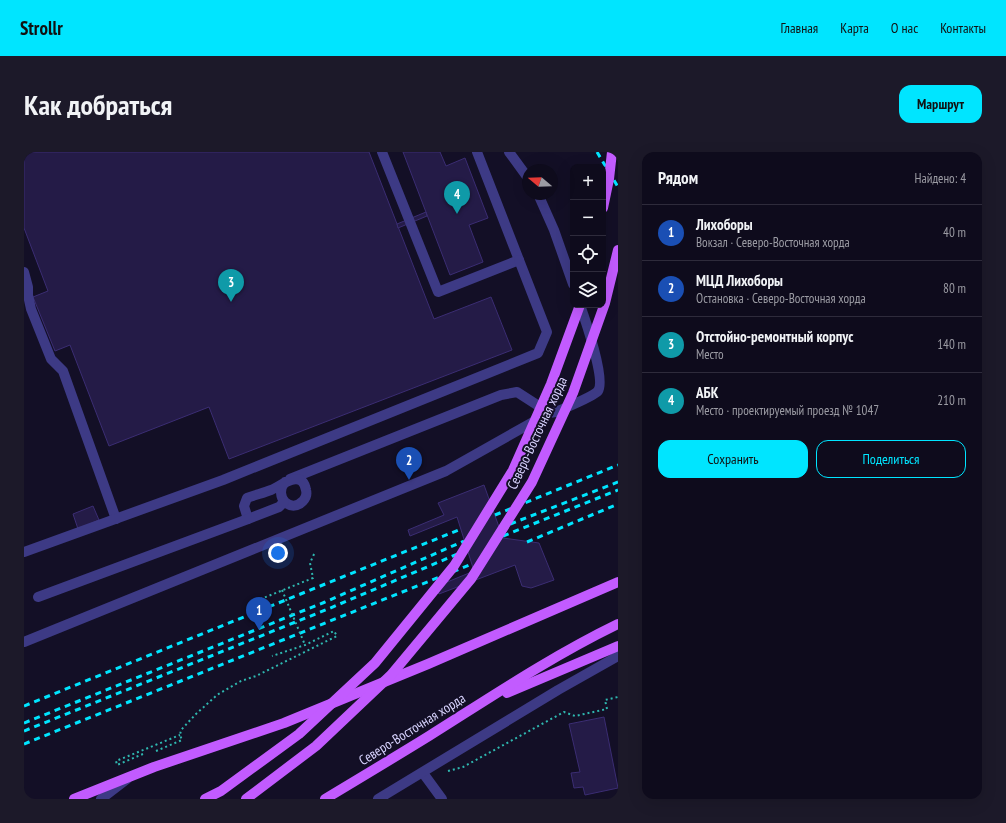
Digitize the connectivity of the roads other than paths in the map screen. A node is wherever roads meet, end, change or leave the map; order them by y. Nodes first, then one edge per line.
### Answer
1 (382, 152) edge
2 (476, 152) edge
3 (509, 152) edge
4 (612, 152) edge
5 (522, 170) edge
6 (541, 200) edge
7 (605, 200) edge
8 (618, 250) edge
9 (519, 260) junction
10 (24, 272) edge
11 (570, 275) edge
12 (579, 308) edge
13 (581, 308) edge
14 (549, 413) junction
15 (288, 480) junction
16 (284, 502) junction
17 (116, 519) junction
18 (248, 519) junction
19 (24, 552) edge
20 (618, 582) edge
21 (38, 597) dead end
22 (618, 624) edge
23 (24, 642) edge
24 (618, 646) edge
25 (618, 656) edge
26 (472, 708) junction
27 (423, 773) junction
28 (132, 776) junction
29 (74, 799) edge
30 (101, 799) edge
31 (205, 799) edge
32 (246, 799) edge
33 (325, 799) edge
34 (378, 799) edge
35 (442, 799) edge

1 - 9 street
2 - 9 street
3 - 5 street
4 - 7 main road, bridge
6 - 11 street
8 - 32 main road, Северо-Восточная хорда, bridge
9 - 17 street
10 - 17 street
12 - 31 main road, Северо-Восточная хорда, bridge
13 - 14 street
14 - 15 street
14 - 23 street
15 - 16 street
15 - 16 street
15 - 18 street
16 - 18 street
17 - 19 street
18 - 21 street
20 - 28 main road
22 - 26 main road, Северо-Восточная хорда
24 - 26 main road
25 - 27 street
26 - 33 main road, Северо-Восточная хорда
27 - 34 street
27 - 35 street
28 - 29 main road
28 - 30 street

